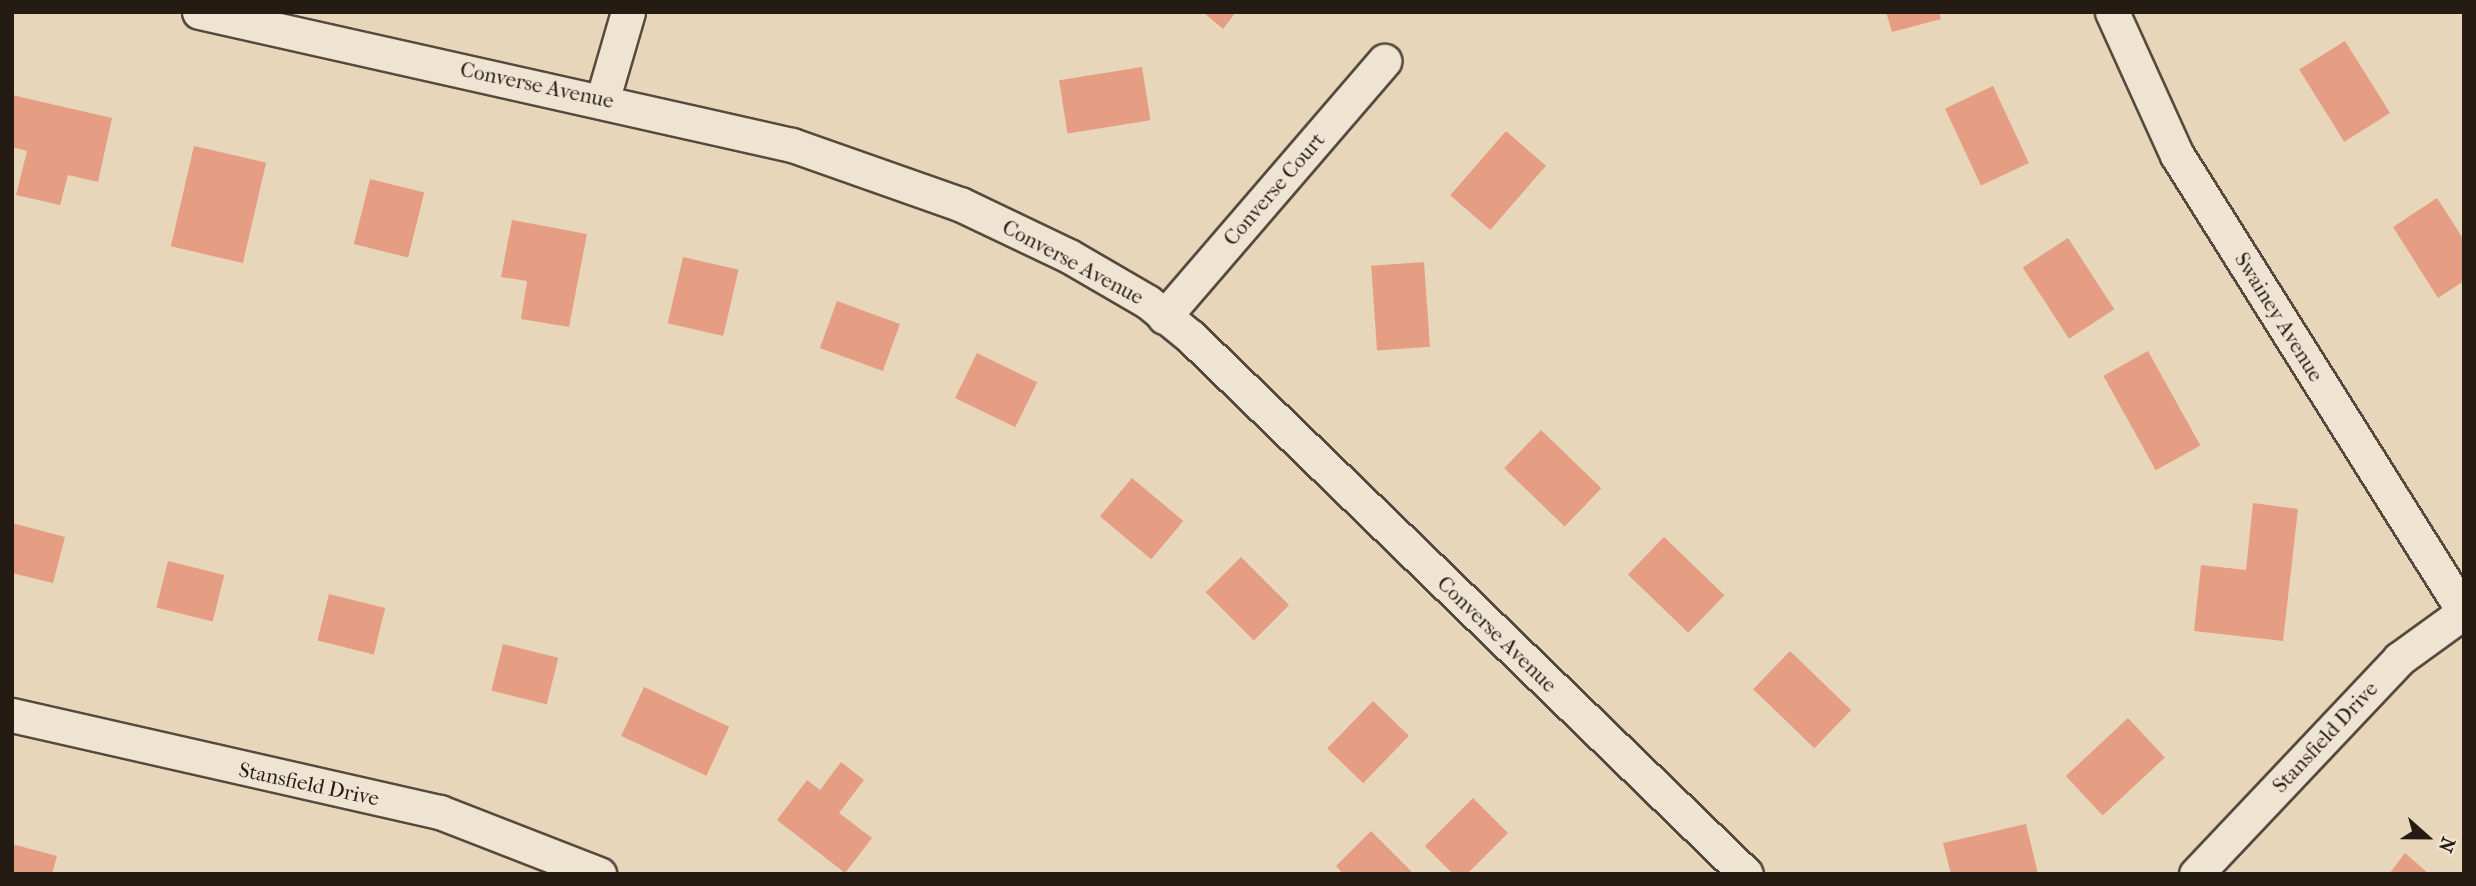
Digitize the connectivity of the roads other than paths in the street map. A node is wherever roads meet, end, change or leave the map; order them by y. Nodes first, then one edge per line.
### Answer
1 (199, 12) edge
2 (628, 12) edge
3 (2112, 12) edge
4 (1384, 61) dead end
5 (603, 98) junction
6 (1164, 317) junction
7 (2464, 612) edge
8 (12, 715) edge
9 (599, 874) edge
10 (1746, 874) edge
11 (2196, 874) edge

1 - 5 street, Converse Avenue
2 - 5 street
3 - 7 street, Swainey Avenue
4 - 6 street, Converse Court
5 - 6 street, Converse Avenue
6 - 10 street, Converse Avenue
7 - 11 street, Stansfield Drive
8 - 9 street, Stansfield Drive

